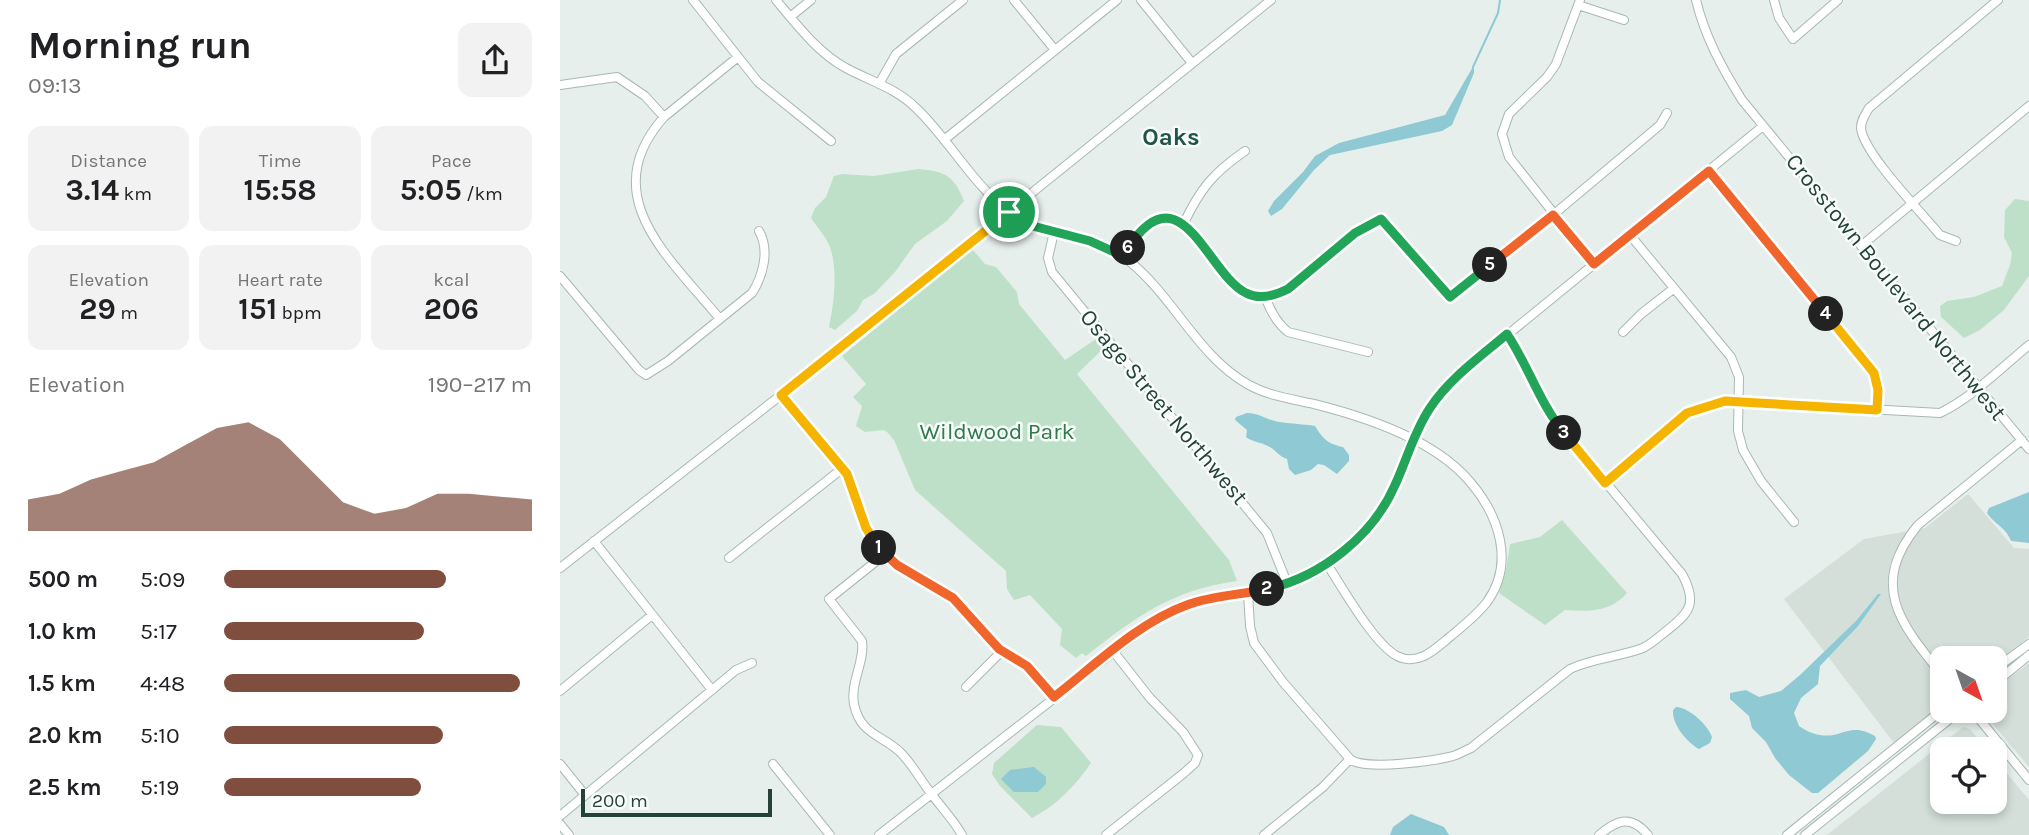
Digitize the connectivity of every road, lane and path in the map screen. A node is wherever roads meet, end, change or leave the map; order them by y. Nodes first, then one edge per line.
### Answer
1 (693, 0) edge
2 (776, 0) edge
3 (811, 0) edge
4 (963, 0) edge
5 (1014, 0) edge
6 (1117, 0) edge
7 (1141, 0) edge
8 (1271, 0) edge
9 (1696, 0) edge
10 (1773, 0) edge
11 (1838, 0) edge
12 (1998, 0) edge
13 (1579, 3) edge
14 (790, 17) junction
15 (1623, 20) dead end
16 (1055, 50) junction
17 (738, 57) junction
18 (1192, 63) junction
19 (879, 83) junction
20 (560, 85) edge
21 (2029, 106) edge
22 (1667, 113) dead end
23 (664, 117) junction
24 (1763, 125) junction
25 (944, 140) junction
26 (831, 141) dead end
27 (1245, 151) dead end
28 (1709, 171) junction
29 (1913, 202) junction
30 (1009, 212) junction
31 (1553, 215) junction
32 (1184, 225) junction
33 (759, 230) dead end
34 (1054, 232) junction
35 (1630, 235) junction
36 (1956, 241) dead end
37 (1861, 246) junction
38 (1123, 256) junction
39 (1594, 264) junction
40 (560, 276) edge
41 (1673, 289) junction
42 (1265, 296) junction
43 (720, 319) junction
44 (1623, 332) dead end
45 (1507, 334) junction
46 (2029, 345) edge
47 (1368, 352) dead end
48 (1978, 387) junction
49 (781, 395) junction
50 (1738, 402) junction
51 (1877, 410) junction
52 (1412, 439) junction
53 (2022, 440) junction
54 (2029, 449) edge
55 (843, 468) junction
56 (1605, 483) junction
57 (1794, 522) dead end
58 (594, 541) junction
59 (884, 555) junction
60 (729, 558) dead end
61 (1326, 564) junction
62 (560, 568) edge
63 (1287, 583) junction
64 (1248, 593) junction
65 (652, 615) junction
66 (2028, 646) edge
67 (1002, 651) junction
68 (1113, 651) junction
69 (2029, 655) edge
70 (1930, 660) edge
71 (2007, 661) edge
72 (752, 663) dead end
73 (2007, 673) edge
74 (966, 687) dead end
75 (712, 690) junction
76 (560, 691) edge
77 (1054, 697) junction
78 (1930, 720) edge
79 (1945, 723) edge
80 (1983, 723) edge
81 (1350, 759) junction
82 (560, 764) edge
83 (773, 764) dead end
84 (2029, 780) edge
85 (931, 793) junction
86 (585, 794) junction
87 (560, 816) edge
88 (560, 824) edge
89 (569, 835) edge
90 (830, 835) edge
91 (879, 835) edge
92 (962, 835) edge
93 (1106, 835) edge
94 (1264, 835) edge
95 (1599, 835) edge
96 (1648, 835) edge
97 (1787, 835) edge
98 (1805, 835) edge

1 - 17 street
2 - 14 street
3 - 14 street
4 - 19 street
5 - 16 street
6 - 16 street
7 - 18 street
8 - 18 street
9 - 24 street, Crosstown Boulevard Northwest
10 - 11 street
12 - 29 street
13 - 15 street
13 - 31 street
14 - 19 street
16 - 25 street
17 - 23 street
17 - 26 street
18 - 30 street
19 - 25 street
20 - 23 street
21 - 29 street
22 - 31 street
23 - 43 street
24 - 28 street
24 - 37 street, Crosstown Boulevard Northwest
25 - 30 street
27 - 32 street
28 - 35 street
28 - 51 street
29 - 36 street
29 - 37 street
30 - 34 street
30 - 49 street
31 - 39 street
31 - 42 street
32 - 38 street
32 - 42 street
33 - 43 street
34 - 38 street
34 - 63 street, Osage Street Northwest
35 - 39 street
35 - 41 street
37 - 48 street, Crosstown Boulevard Northwest
38 - 52 street
39 - 45 street
40 - 43 street
41 - 44 street
41 - 50 street
42 - 47 street
45 - 52 street
45 - 56 street
46 - 48 street
48 - 51 street
48 - 53 street, Crosstown Boulevard Northwest
49 - 55 street
49 - 58 street
50 - 51 street
50 - 56 street
50 - 57 street
52 - 61 street
52 - 61 street
53 - 54 street, Crosstown Boulevard Northwest
53 - 70 street
55 - 59 street
55 - 60 street
56 - 81 street
58 - 62 street
58 - 65 street
59 - 67 street
59 - 85 street
61 - 63 street
63 - 64 street
64 - 68 street
64 - 81 street
65 - 75 street
65 - 76 street
66 - 71 street
67 - 74 street
67 - 77 street
68 - 77 street
68 - 93 street
69 - 73 street
72 - 75 street
75 - 86 street
77 - 85 street
78 - 97 street
79 - 98 street
80 - 84 street
81 - 94 street
82 - 86 street
83 - 90 street
85 - 91 street
85 - 92 street
86 - 87 street
88 - 89 street
95 - 96 street

